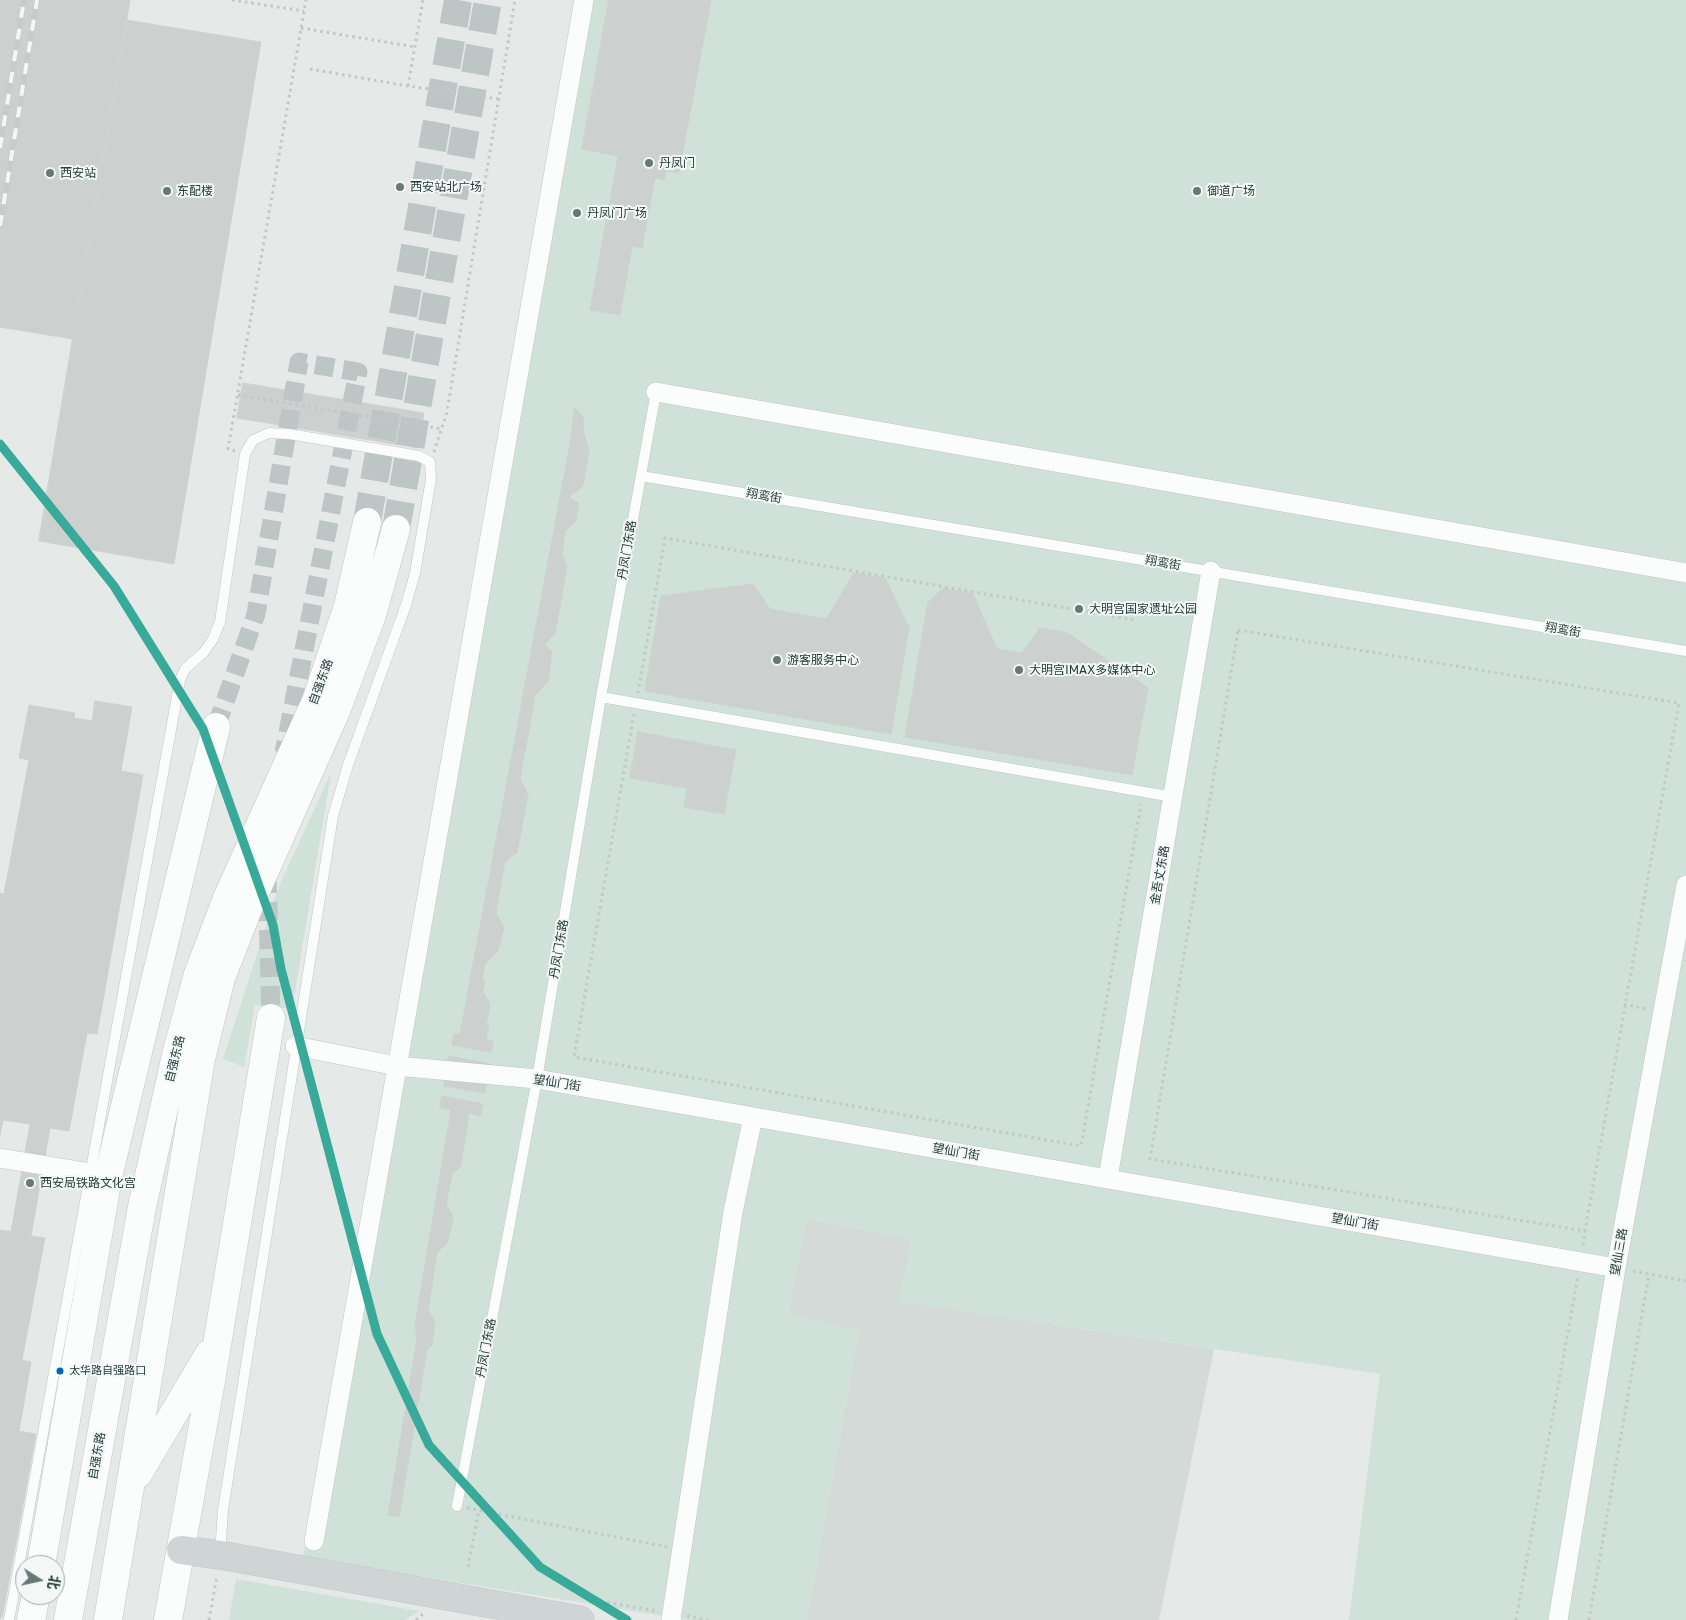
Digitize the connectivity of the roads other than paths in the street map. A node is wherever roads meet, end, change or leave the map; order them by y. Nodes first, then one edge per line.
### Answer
1 (584, 0) edge
2 (656, 392) joint
3 (641, 476) junction
4 (367, 522) tunnel mouth
5 (396, 529) tunnel mouth
6 (1211, 571) junction
7 (1686, 574) edge
8 (1686, 651) edge
9 (601, 697) junction
10 (216, 727) tunnel mouth
11 (1173, 796) junction
12 (1686, 886) edge
13 (271, 1018) tunnel mouth
14 (295, 1046) junction
15 (397, 1066) junction
16 (537, 1079) junction
17 (753, 1117) junction
18 (0, 1158) edge
19 (91, 1173) junction
20 (1108, 1178) junction
21 (1616, 1268) junction
22 (218, 1338) junction
23 (130, 1488) junction
24 (457, 1506) road end
25 (314, 1541) dead end
26 (181, 1550) junction
27 (43, 1555) edge
28 (220, 1555) junction
29 (34, 1605) edge
30 (9, 1620) edge
31 (31, 1620) edge
32 (68, 1620) edge
33 (108, 1620) edge
34 (168, 1620) edge
35 (580, 1620) edge
36 (671, 1620) edge
37 (1558, 1620) edge

1 - 15 street
2 - 3 lane, 丹凤门东路
2 - 7 street
3 - 6 lane, 翔鸾街
3 - 9 lane, 丹凤门东路
4 - 32 main road, 自强东路
5 - 23 main road, 自强东路
6 - 8 lane, 翔鸾街
6 - 11 street, 金吾丈东路
9 - 11 lane
9 - 16 lane, 丹凤门东路
10 - 27 main road
11 - 20 street, 金吾丈东路
12 - 21 street, 望仙三路
13 - 22 main road
14 - 15 street, 望仙门街
14 - 19 lane
14 - 28 lane
15 - 16 street, 望仙门街
15 - 25 street
16 - 17 street, 望仙门街
16 - 24 lane, 丹凤门东路
17 - 20 street, 望仙门街
17 - 36 street
18 - 19 street
19 - 30 lane
20 - 21 street, 望仙门街
21 - 37 street, 望仙三路
22 - 23 main road
22 - 26 main road
23 - 33 main road, 自强东路
26 - 28 main road
26 - 34 main road
28 - 35 main road
29 - 31 main road

